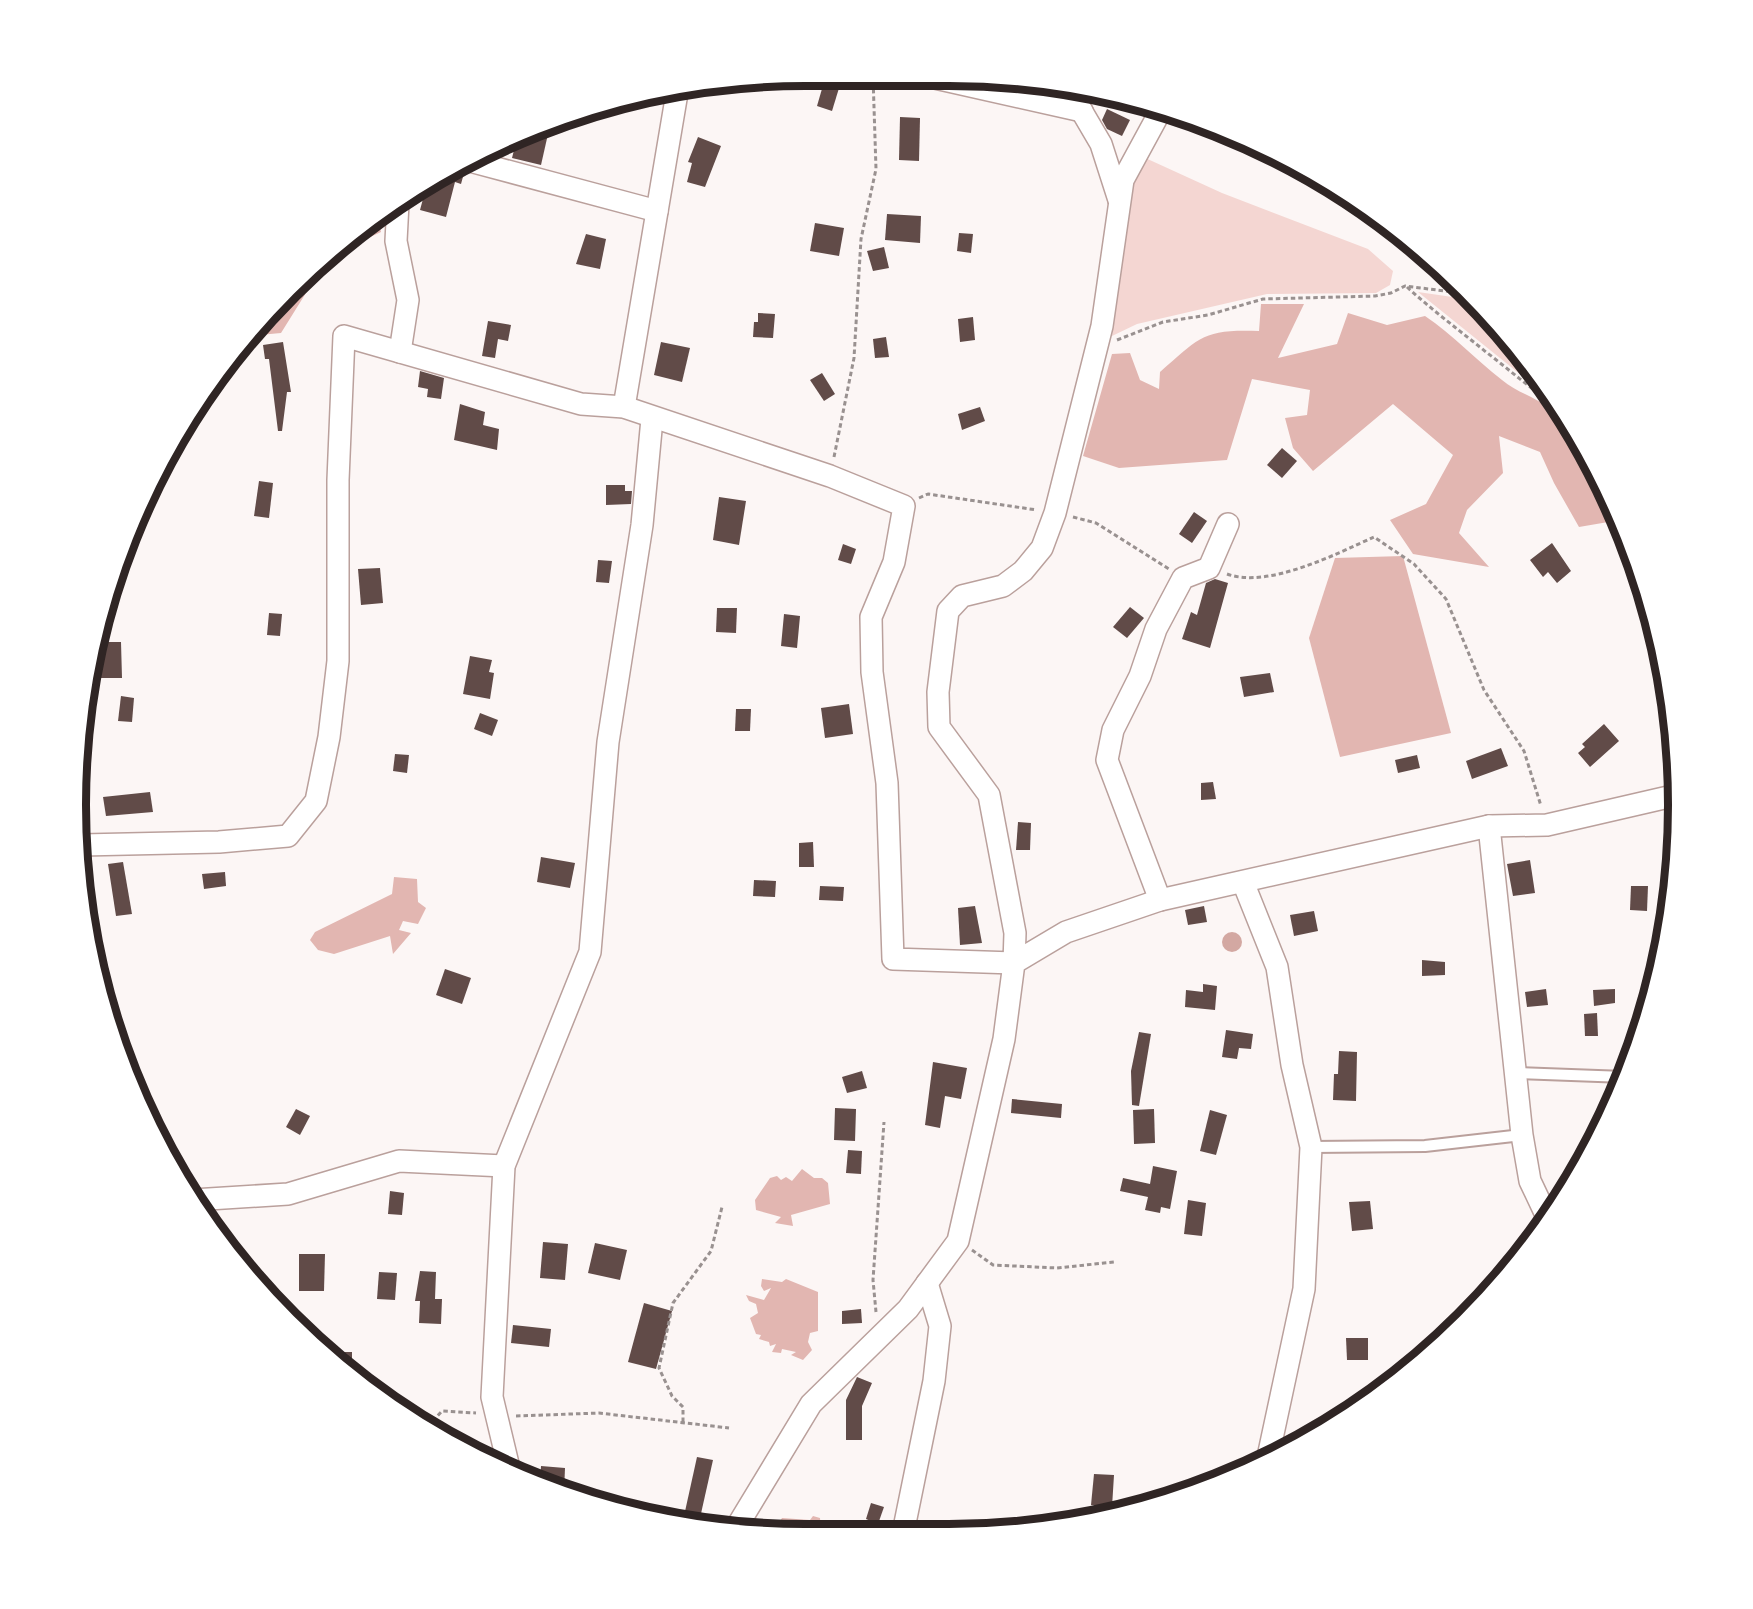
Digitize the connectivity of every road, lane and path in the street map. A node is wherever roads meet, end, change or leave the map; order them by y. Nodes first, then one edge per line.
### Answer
1 (873, 86) edge
2 (973, 87) edge
3 (676, 97) edge
4 (1073, 97) edge
5 (1082, 111) junction
6 (1157, 117) edge
7 (479, 164) edge
8 (1119, 200) junction
9 (657, 211) junction
10 (397, 212) edge
11 (1406, 286) junction
12 (1453, 292) edge
13 (1096, 349) junction
14 (400, 352) junction
15 (1539, 395) edge
16 (624, 407) junction
17 (652, 419) junction
18 (830, 476) junction
19 (904, 506) junction
20 (1055, 513) junction
21 (1228, 524) dead end
22 (1209, 568) junction
23 (1183, 578) junction
24 (1668, 797) edge
25 (1547, 825) junction
26 (1489, 826) junction
27 (87, 845) edge
28 (1243, 882) junction
29 (1160, 900) junction
30 (1014, 963) junction
31 (1514, 1073) junction
32 (1614, 1077) edge
33 (884, 1122) dead end
34 (1522, 1135) junction
35 (1311, 1147) junction
36 (504, 1166) junction
37 (204, 1199) edge
38 (722, 1207) dead end
39 (1543, 1208) edge
40 (958, 1241) junction
41 (1114, 1262) dead end
42 (927, 1283) junction
43 (879, 1337) junction
44 (496, 1414) junction
45 (434, 1420) edge
46 (684, 1423) junction
47 (729, 1428) dead end
48 (1270, 1447) edge
49 (507, 1459) edge
50 (741, 1520) edge
51 (905, 1524) edge

1 - 18 path
2 - 5 street
3 - 9 street
4 - 5 street
5 - 8 street
6 - 8 street
7 - 9 street
8 - 13 street
9 - 16 street
10 - 14 street
11 - 12 path
11 - 13 path
11 - 15 path
13 - 20 street
14 - 16 street
14 - 27 street
16 - 17 street
17 - 18 street
17 - 36 street
18 - 19 street
19 - 20 path
19 - 30 street
20 - 23 path
20 - 30 street
21 - 22 street
22 - 23 street
22 - 25 path
23 - 29 street
24 - 25 street
25 - 26 street
26 - 28 street
26 - 31 street
28 - 29 street
28 - 35 street
29 - 30 street
30 - 40 street
31 - 32 lane
31 - 34 street
33 - 43 path
34 - 35 lane
34 - 39 street
35 - 48 street
36 - 37 street
36 - 44 street
38 - 46 path
40 - 41 path
40 - 42 street
42 - 43 street
42 - 51 street
43 - 50 street
44 - 45 path
44 - 46 path
44 - 49 street
46 - 47 path

